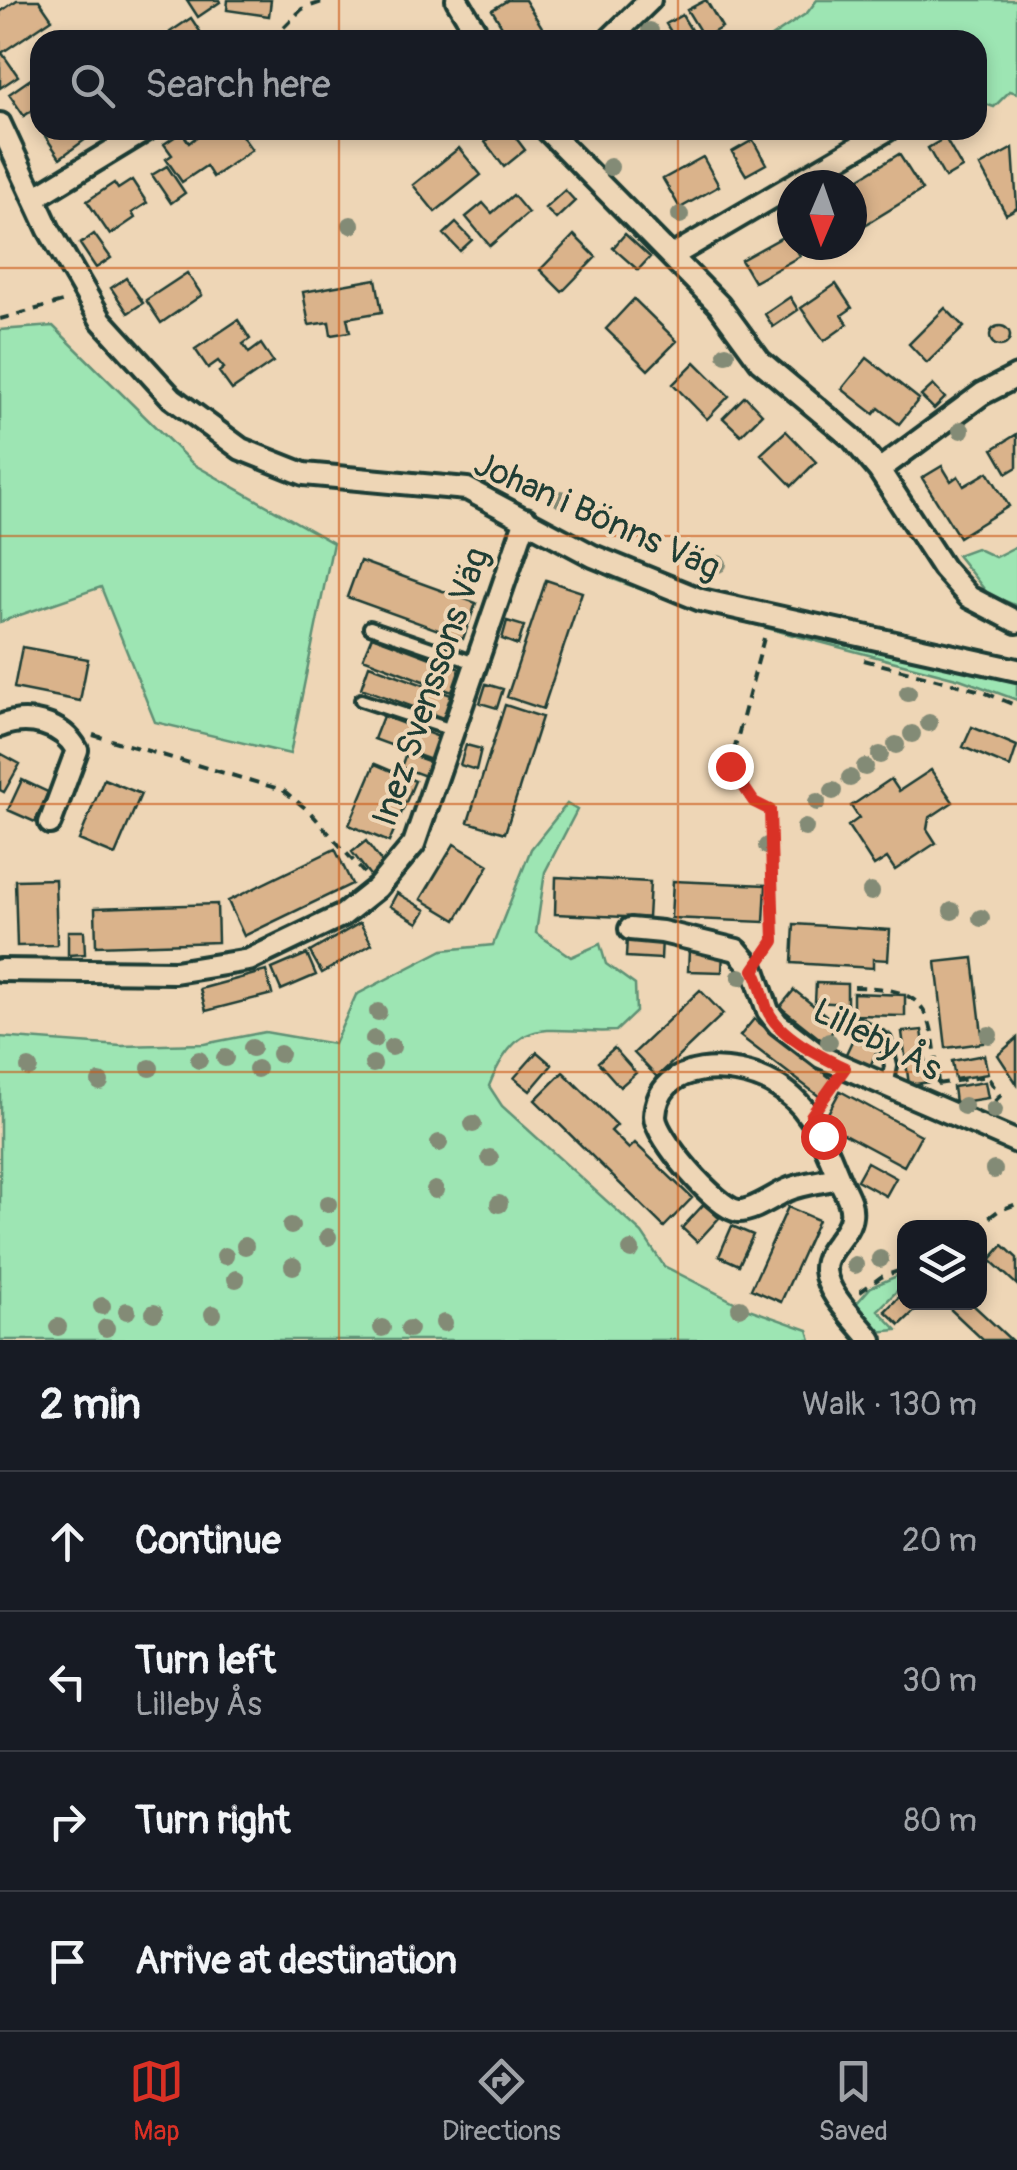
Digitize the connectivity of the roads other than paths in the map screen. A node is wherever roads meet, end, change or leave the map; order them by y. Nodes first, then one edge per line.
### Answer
1 (457, 0) edge
2 (650, 0) edge
3 (476, 30) edge
4 (619, 30) edge
5 (0, 124) edge
6 (130, 140) edge
7 (557, 140) edge
8 (870, 140) edge
9 (36, 197) junction
10 (672, 256) junction
11 (1017, 376) edge
12 (879, 470) junction
13 (526, 519) junction
14 (1017, 622) edge
15 (370, 627) dead end
16 (475, 663) junction
17 (1017, 670) edge
18 (361, 700) dead end
19 (0, 726) edge
20 (452, 730) junction
21 (50, 823) dead end
22 (630, 929) dead end
23 (0, 970) edge
24 (859, 1025) dead end
25 (887, 1087) junction
26 (1017, 1142) edge
27 (838, 1178) junction
28 (871, 1340) edge

1 - 3 street
2 - 4 street
5 - 9 street, Johan i Bönns Väg
6 - 9 street
7 - 10 street
8 - 10 street
9 - 13 street, Johan i Bönns Väg
10 - 12 street
11 - 12 street
12 - 14 street
13 - 16 street, Inez Svenssons Väg
13 - 17 street, Johan i Bönns Väg
15 - 16 lane
16 - 20 street, Inez Svenssons Väg
18 - 20 lane
19 - 21 street
20 - 23 street, Inez Svenssons Väg
22 - 25 street, Lilleby Ås
24 - 25 lane
25 - 26 street, Lilleby Ås
27 - 27 street
27 - 28 street

